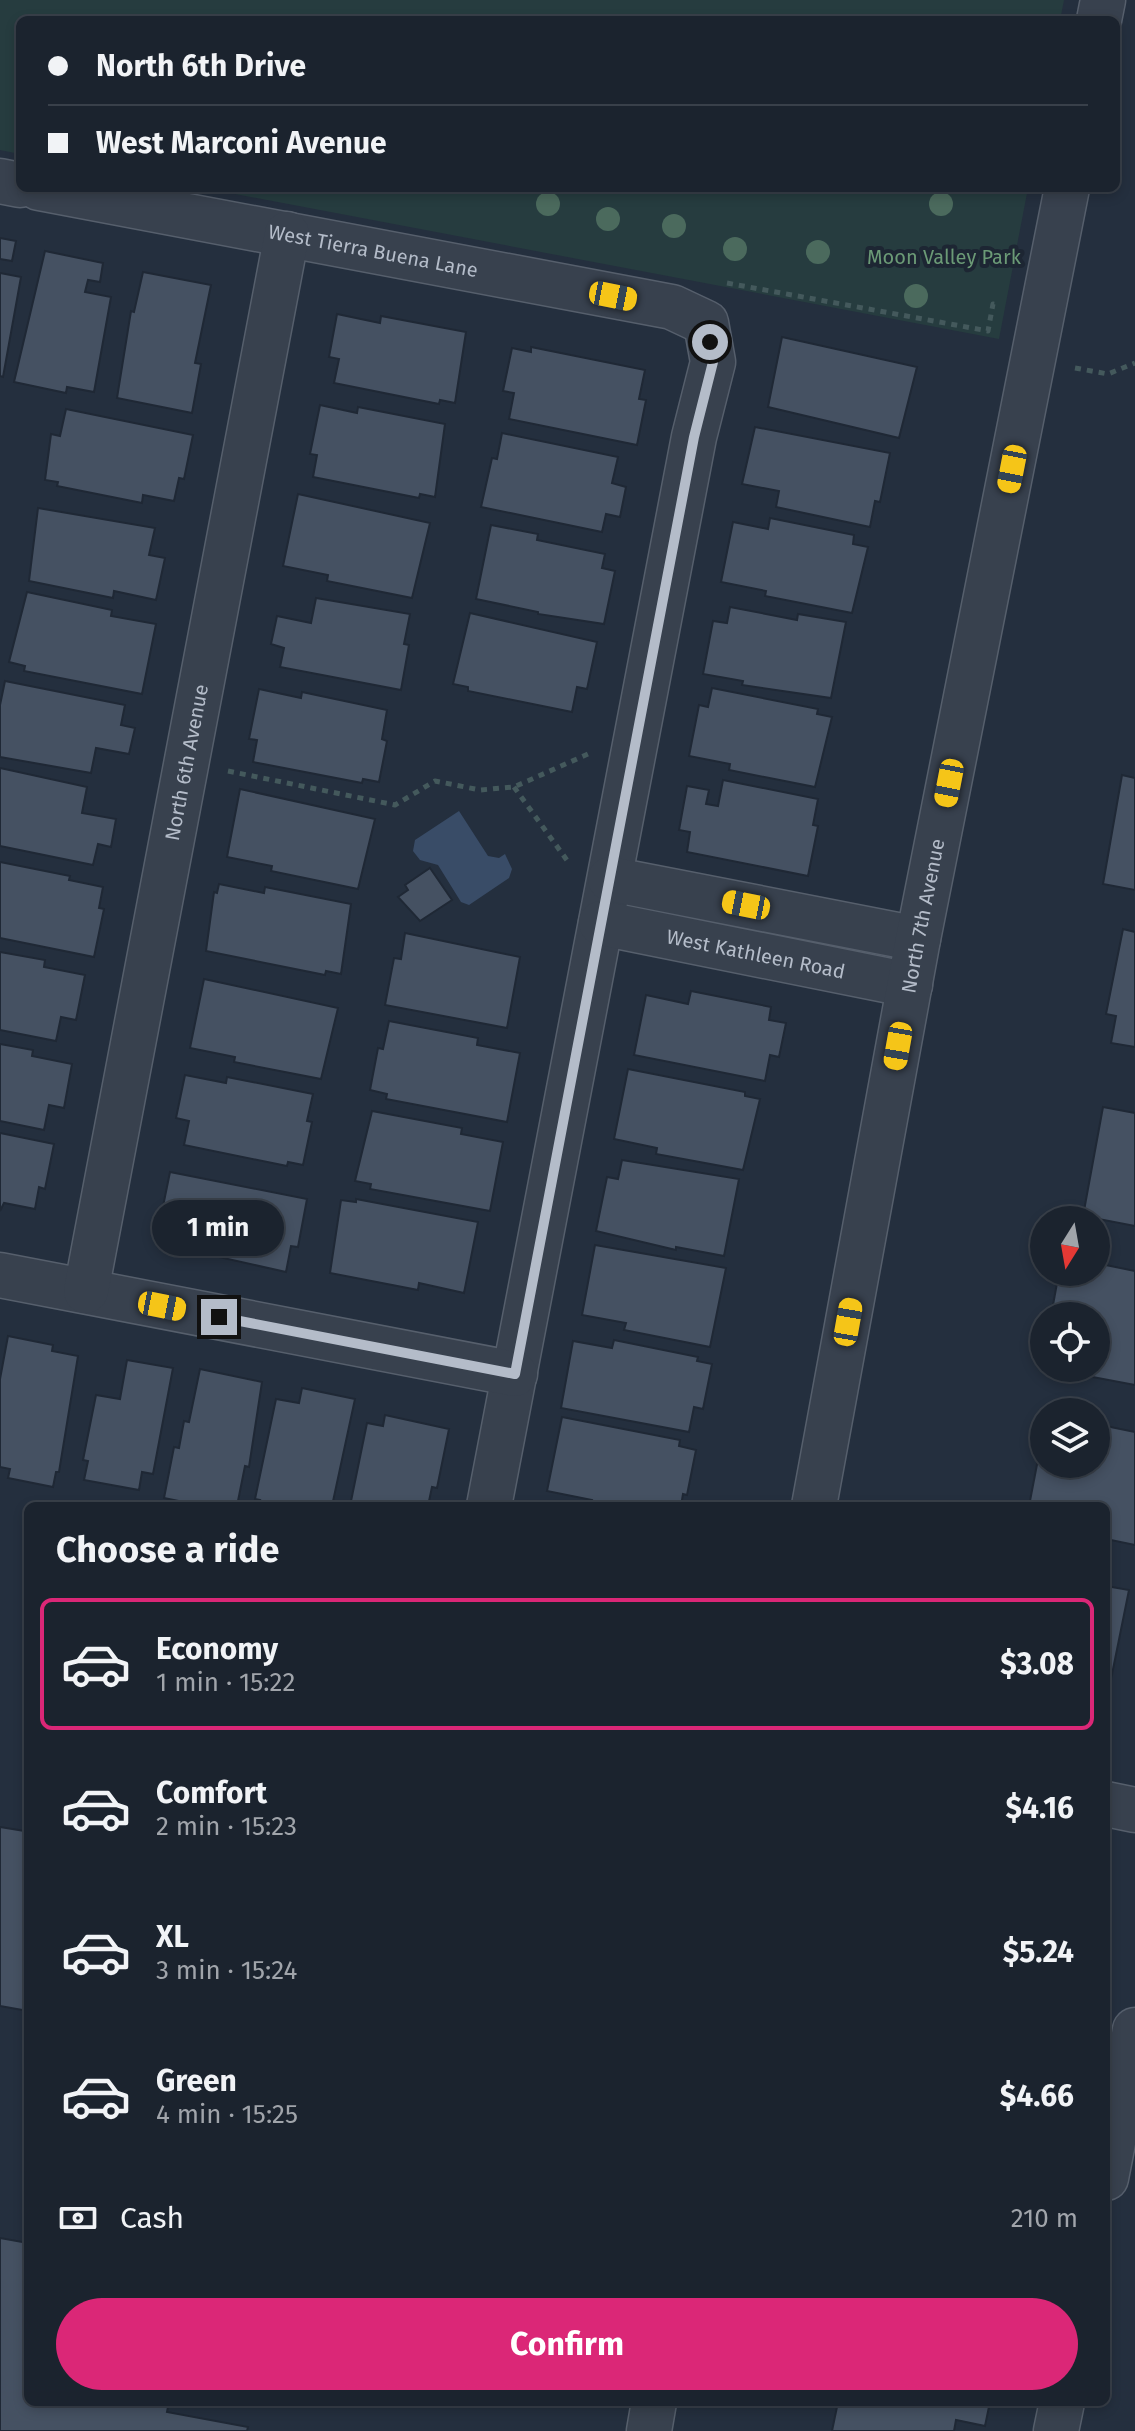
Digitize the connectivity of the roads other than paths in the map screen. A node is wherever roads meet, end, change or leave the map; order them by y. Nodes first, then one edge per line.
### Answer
1 (61, 192) edge
2 (1066, 192) edge
3 (287, 234) junction
4 (610, 876) junction
5 (601, 923) junction
6 (918, 939) junction
7 (910, 985) junction
8 (0, 1275) edge
9 (86, 1291) junction
10 (515, 1374) junction
11 (490, 1502) edge
12 (815, 1502) edge
13 (1110, 1805) edge
14 (1135, 1810) edge
15 (1135, 2030) edge
16 (1129, 2092) edge
17 (1110, 2163) edge
18 (653, 2406) edge
19 (1061, 2406) edge
20 (649, 2431) edge
21 (1056, 2431) edge

1 - 3 street, West Tierra Buena Lane
2 - 6 street, North 7th Avenue
3 - 4 street, West Tierra Buena Lane
3 - 9 street, North 6th Avenue
4 - 5 street
4 - 6 street
5 - 7 street, West Kathleen Road
5 - 10 street
6 - 7 street, North 7th Avenue
7 - 12 street, North 7th Avenue
8 - 9 street
9 - 10 street
10 - 11 street
13 - 14 street
15 - 16 street
16 - 17 street
18 - 20 street
19 - 21 street

